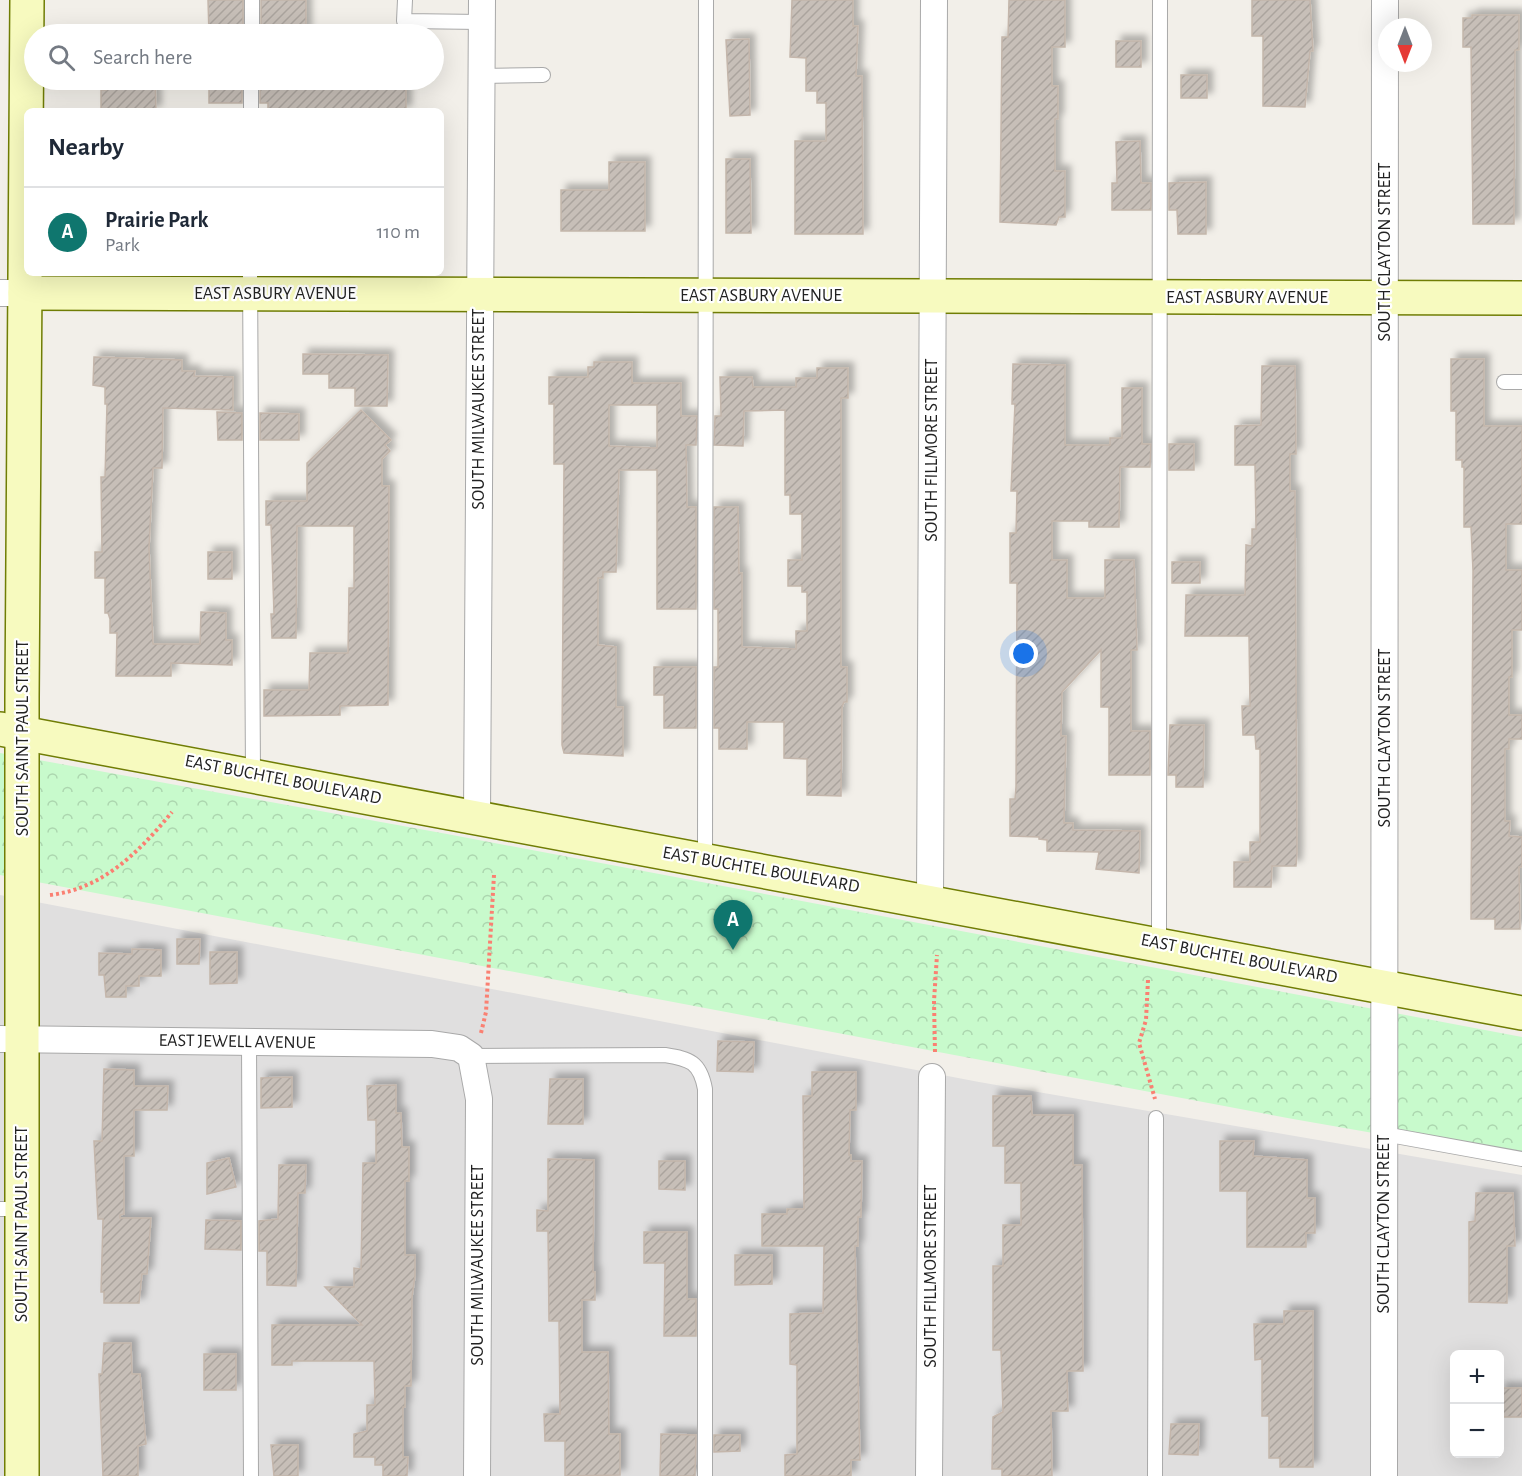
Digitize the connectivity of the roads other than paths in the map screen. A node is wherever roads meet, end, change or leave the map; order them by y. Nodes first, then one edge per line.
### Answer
1 (27, 0) edge
2 (252, 0) edge
3 (405, 0) edge
4 (706, 0) edge
5 (934, 0) edge
6 (1161, 0) edge
7 (1385, 0) edge
8 (482, 11) edge
9 (26, 24) edge
10 (252, 24) edge
11 (24, 63) edge
12 (543, 75) dead end
13 (481, 76) junction
14 (251, 90) edge
15 (251, 108) edge
16 (250, 283) edge
17 (13, 293) edge
18 (480, 295) junction
19 (706, 296) junction
20 (933, 296) junction
21 (1385, 297) junction
22 (1160, 298) junction
23 (1522, 298) edge
24 (1504, 382) dead end
25 (1522, 382) edge
26 (11, 731) edge
27 (253, 774) junction
28 (477, 817) junction
29 (705, 859) junction
30 (930, 901) junction
31 (1159, 944) junction
32 (1385, 987) junction
33 (1522, 1012) edge
34 (11, 1039) edge
35 (249, 1042) junction
36 (471, 1056) junction
37 (932, 1077) road end
38 (1156, 1118) road end
39 (1384, 1134) junction
40 (1522, 1159) edge
41 (11, 1209) edge
42 (22, 1476) edge
43 (251, 1476) edge
44 (477, 1476) edge
45 (705, 1476) edge
46 (929, 1476) edge
47 (1155, 1476) edge
48 (1384, 1476) edge

1 - 9 street, SOUTH SAINT PAUL STREET
2 - 10 lane
3 - 8 lane
4 - 19 lane
5 - 20 street, SOUTH FILLMORE STREET
6 - 22 lane
7 - 21 street, SOUTH CLAYTON STREET
8 - 13 street, SOUTH MILWAUKEE STREET
11 - 17 street, SOUTH SAINT PAUL STREET
12 - 13 lane
13 - 18 street, SOUTH MILWAUKEE STREET
14 - 15 lane
16 - 17 street, EAST ASBURY AVENUE
16 - 18 street, EAST ASBURY AVENUE
16 - 27 lane
17 - 26 street, SOUTH SAINT PAUL STREET
18 - 19 street, EAST ASBURY AVENUE
18 - 28 street, SOUTH MILWAUKEE STREET
19 - 20 street, EAST ASBURY AVENUE
19 - 29 lane
20 - 22 street, EAST ASBURY AVENUE
20 - 30 street, SOUTH FILLMORE STREET
21 - 22 street, EAST ASBURY AVENUE
21 - 23 street, EAST ASBURY AVENUE
21 - 32 street, SOUTH CLAYTON STREET
22 - 31 lane
24 - 25 lane
26 - 27 street, EAST BUCHTEL BOULEVARD
26 - 34 street, SOUTH SAINT PAUL STREET
27 - 28 street, EAST BUCHTEL BOULEVARD
28 - 29 street, EAST BUCHTEL BOULEVARD
29 - 30 street, EAST BUCHTEL BOULEVARD
30 - 31 street, EAST BUCHTEL BOULEVARD
31 - 32 street, EAST BUCHTEL BOULEVARD
32 - 33 street, EAST BUCHTEL BOULEVARD
32 - 39 street, SOUTH CLAYTON STREET
34 - 35 street, EAST JEWELL AVENUE
34 - 41 street, SOUTH SAINT PAUL STREET
35 - 36 street, EAST JEWELL AVENUE
35 - 43 lane
36 - 44 street, SOUTH MILWAUKEE STREET
36 - 45 lane
37 - 46 street, SOUTH FILLMORE STREET
38 - 47 lane
39 - 40 lane
39 - 48 street, SOUTH CLAYTON STREET
41 - 42 street, SOUTH SAINT PAUL STREET

